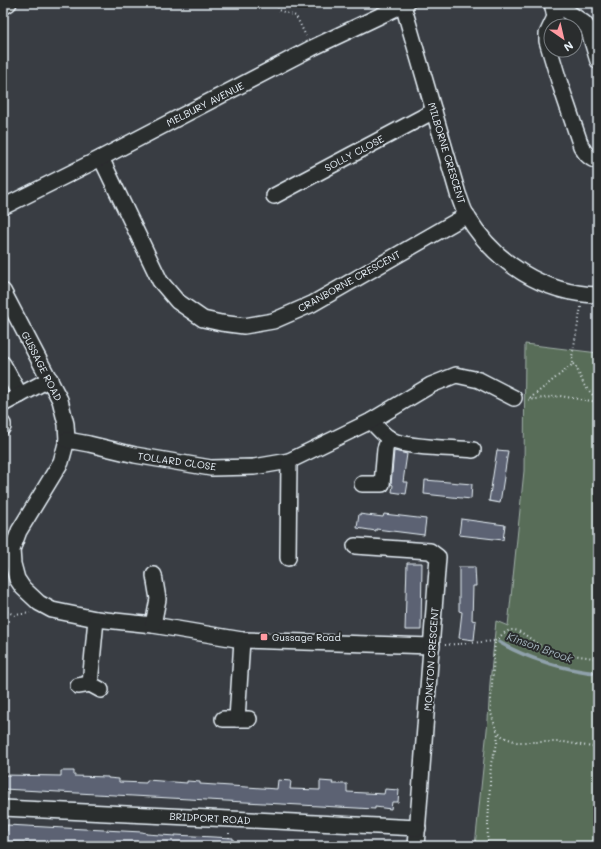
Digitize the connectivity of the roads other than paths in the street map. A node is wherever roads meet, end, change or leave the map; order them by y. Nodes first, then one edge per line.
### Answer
1 (9, 3) edge
2 (405, 4) edge
3 (3, 7) edge
4 (560, 9) edge
5 (598, 61) edge
6 (434, 111) junction
7 (101, 158) junction
8 (598, 160) edge
9 (274, 196) dead end
10 (3, 207) edge
11 (467, 215) junction
12 (3, 291) edge
13 (598, 295) edge
14 (3, 364) edge
15 (50, 379) junction
16 (20, 395) junction
17 (514, 398) dead end
18 (3, 404) edge
19 (371, 420) junction
20 (389, 438) junction
21 (66, 440) junction
22 (473, 450) dead end
23 (289, 461) junction
24 (362, 484) dead end
25 (355, 546) dead end
26 (288, 558) dead end
27 (154, 575) dead end
28 (96, 619) junction
29 (152, 625) junction
30 (242, 640) junction
31 (432, 646) junction
32 (90, 686) dead end
33 (237, 719) dead end
34 (3, 808) edge
35 (418, 828) junction
36 (416, 846) edge

1 - 3 street
2 - 6 street, MILBORNE CRESCENT
2 - 7 street, MELBURY AVENUE
4 - 5 street
4 - 8 street
6 - 9 street, SOLLY CLOSE
6 - 11 street, MILBORNE CRESCENT
7 - 10 street, MELBURY AVENUE
7 - 11 street, CRANBORNE CRESCENT
11 - 13 street, MILBORNE CRESCENT
12 - 15 street, GUSSAGE ROAD
14 - 16 street
15 - 16 street
15 - 21 street, GUSSAGE ROAD
16 - 18 street
17 - 19 street, TOLLARD CLOSE
19 - 20 street
19 - 23 street, TOLLARD CLOSE
20 - 22 street
20 - 24 street
21 - 23 street, TOLLARD CLOSE
21 - 28 street, GUSSAGE ROAD
23 - 26 street
25 - 31 street, MONKTON CRESCENT
27 - 29 street
28 - 29 street, GUSSAGE ROAD
28 - 32 street
29 - 30 street, GUSSAGE ROAD
30 - 31 street, GUSSAGE ROAD
30 - 33 street
31 - 35 street, MONKTON CRESCENT
34 - 35 street, BRIDPORT ROAD
35 - 36 street, MONKTON CRESCENT

